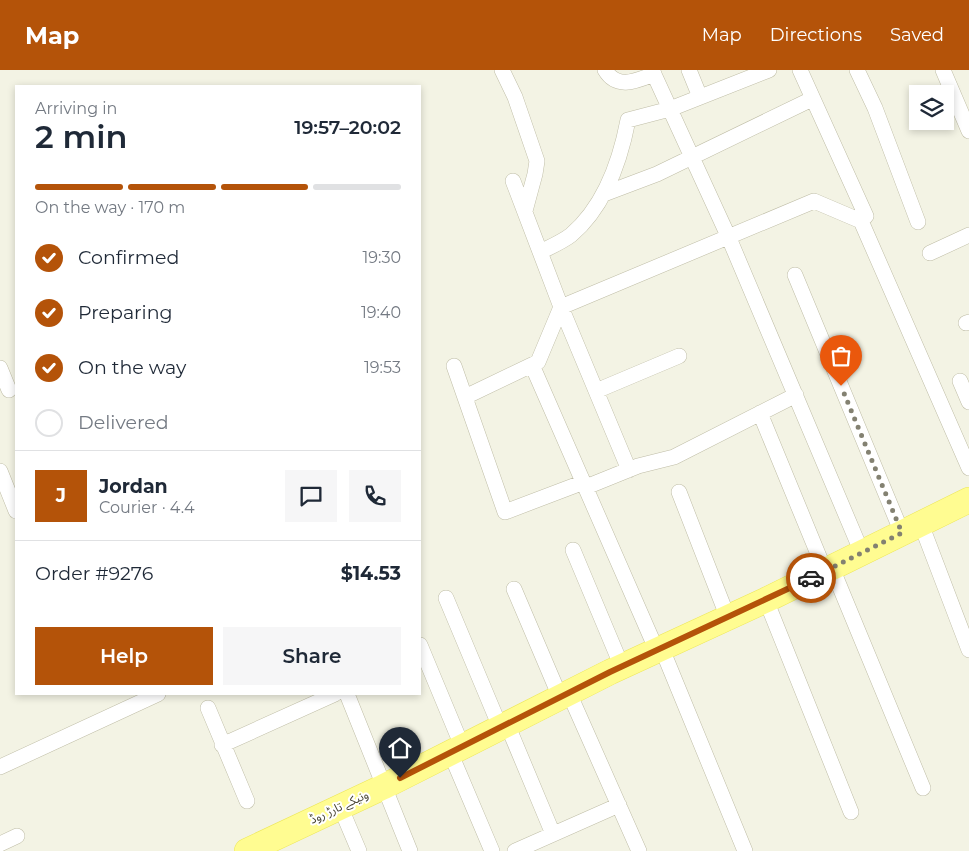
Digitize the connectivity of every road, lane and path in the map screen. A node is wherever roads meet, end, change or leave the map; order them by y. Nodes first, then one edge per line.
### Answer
1 (502, 70) edge
2 (605, 70) edge
3 (689, 70) edge
4 (769, 70) edge
5 (800, 70) edge
6 (857, 70) edge
7 (942, 70) edge
8 (653, 72) edge
9 (700, 97) junction
10 (812, 99) junction
11 (670, 108) junction
12 (969, 131) edge
13 (691, 157) junction
14 (513, 181) dead end
15 (604, 194) junction
16 (525, 211) junction
17 (861, 221) junction
18 (918, 222) dead end
19 (969, 235) edge
20 (729, 238) junction
21 (540, 252) junction
22 (930, 253) dead end
23 (795, 275) dead end
24 (561, 307) junction
25 (680, 356) dead end
26 (532, 365) junction
27 (454, 366) dead end
28 (0, 368) edge
29 (960, 381) dead end
30 (8, 390) edge
31 (596, 391) junction
32 (796, 395) junction
33 (465, 397) junction
34 (969, 402) edge
35 (760, 413) junction
36 (969, 468) edge
37 (629, 470) junction
38 (0, 471) edge
39 (585, 485) junction
40 (679, 492) dead end
41 (969, 500) edge
42 (15, 508) edge
43 (912, 529) junction
44 (573, 550) dead end
45 (862, 553) junction
46 (828, 570) junction
47 (514, 589) dead end
48 (446, 598) dead end
49 (766, 600) junction
50 (728, 618) junction
51 (421, 648) edge
52 (659, 650) junction
53 (969, 650) edge
54 (622, 667) junction
55 (333, 695) edge
56 (347, 695) edge
57 (564, 695) junction
58 (149, 696) edge
59 (208, 708) dead end
60 (503, 725) junction
61 (222, 744) junction
62 (456, 749) junction
63 (0, 767) edge
64 (383, 787) junction
65 (923, 788) dead end
66 (247, 801) dead end
67 (619, 805) junction
68 (340, 806) junction
69 (851, 812) dead end
70 (553, 834) junction
71 (17, 836) dead end
72 (0, 844) edge
73 (253, 850) edge
74 (360, 851) edge
75 (410, 851) edge
76 (492, 851) edge
77 (515, 851) edge
78 (639, 851) edge
79 (745, 851) edge

1 - 16 street
2 - 8 street
3 - 9 street
4 - 9 street
5 - 10 street
6 - 18 street
7 - 12 street
8 - 11 street
9 - 11 street
10 - 13 street
10 - 17 street
11 - 13 street
11 - 15 street
13 - 15 street
13 - 20 street
14 - 16 street
15 - 21 street
16 - 21 street
17 - 20 street
17 - 36 street
19 - 22 street
20 - 24 street
20 - 32 street
21 - 24 street
23 - 43 street
24 - 26 street
24 - 31 street
25 - 31 street
26 - 33 street
26 - 39 street
27 - 33 street
28 - 30 street
29 - 34 street
31 - 37 street
32 - 35 street
32 - 45 street
33 - 39 street
35 - 37 street
35 - 46 street
37 - 39 street
38 - 42 street
39 - 52 street
40 - 50 street
41 - 43 main road, ونیکے تارڑ روڈ
43 - 45 main road, ونیکے تارڑ روڈ
43 - 53 street
44 - 54 street
45 - 46 main road, ونیکے تارڑ روڈ
46 - 49 main road, ونیکے تارڑ روڈ
46 - 65 street
47 - 57 street
48 - 60 street
49 - 50 main road, ونیکے تارڑ روڈ
49 - 69 street
50 - 52 main road, ونیکے تارڑ روڈ
51 - 62 street
52 - 54 main road, ونیکے تارڑ روڈ
52 - 79 street
54 - 57 main road, ونیکے تارڑ روڈ
55 - 61 street
56 - 64 street
57 - 60 main road, ونیکے تارڑ روڈ
57 - 67 street
58 - 63 street
59 - 61 street
60 - 62 main road, ونیکے تارڑ روڈ
60 - 70 street
61 - 66 street
62 - 64 main road, ونیکے تارڑ روڈ
62 - 76 street
64 - 68 main road, ونیکے تارڑ روڈ
64 - 75 street
67 - 70 street
67 - 78 street
68 - 73 main road, ونیکے تارڑ روڈ
68 - 74 street
70 - 77 street
71 - 72 street

